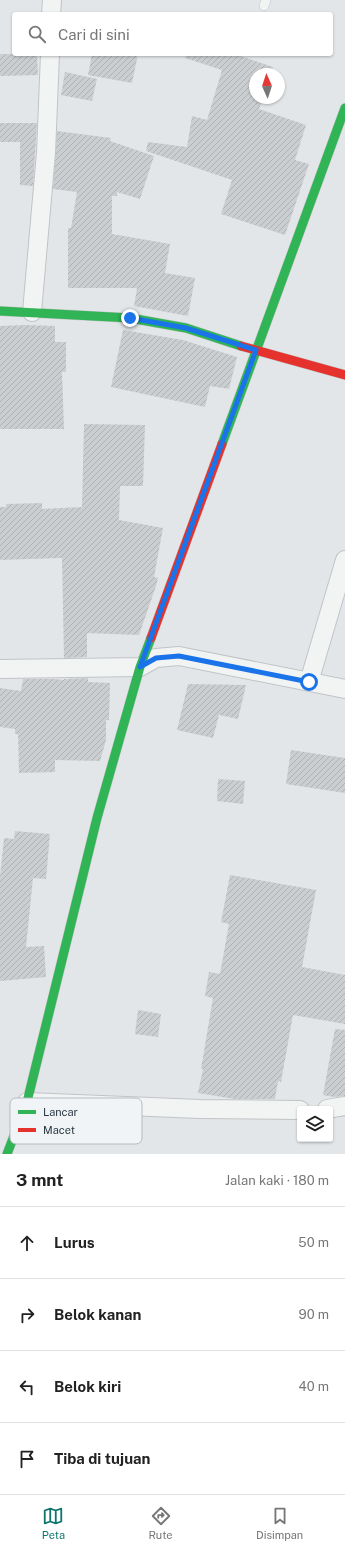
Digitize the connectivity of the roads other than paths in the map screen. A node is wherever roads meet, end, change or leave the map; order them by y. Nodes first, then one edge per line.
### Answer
1 (52, 0) edge
2 (51, 12) edge
3 (50, 56) edge
4 (345, 108) edge
5 (0, 311) edge
6 (32, 312) junction
7 (256, 350) junction
8 (345, 375) edge
9 (345, 560) edge
10 (140, 667) junction
11 (0, 669) edge
12 (309, 682) junction
13 (345, 689) edge
14 (28, 1098) edge
15 (345, 1106) edge
16 (142, 1107) edge
17 (333, 1108) edge
18 (297, 1110) edge
19 (11, 1144) edge
20 (7, 1154) edge

1 - 2 street
3 - 6 street
4 - 7 street
5 - 6 street
6 - 7 street
7 - 8 street
7 - 10 street
9 - 12 street
10 - 11 street
10 - 12 street
10 - 14 street
12 - 13 street
15 - 17 street
16 - 18 street
19 - 20 street

